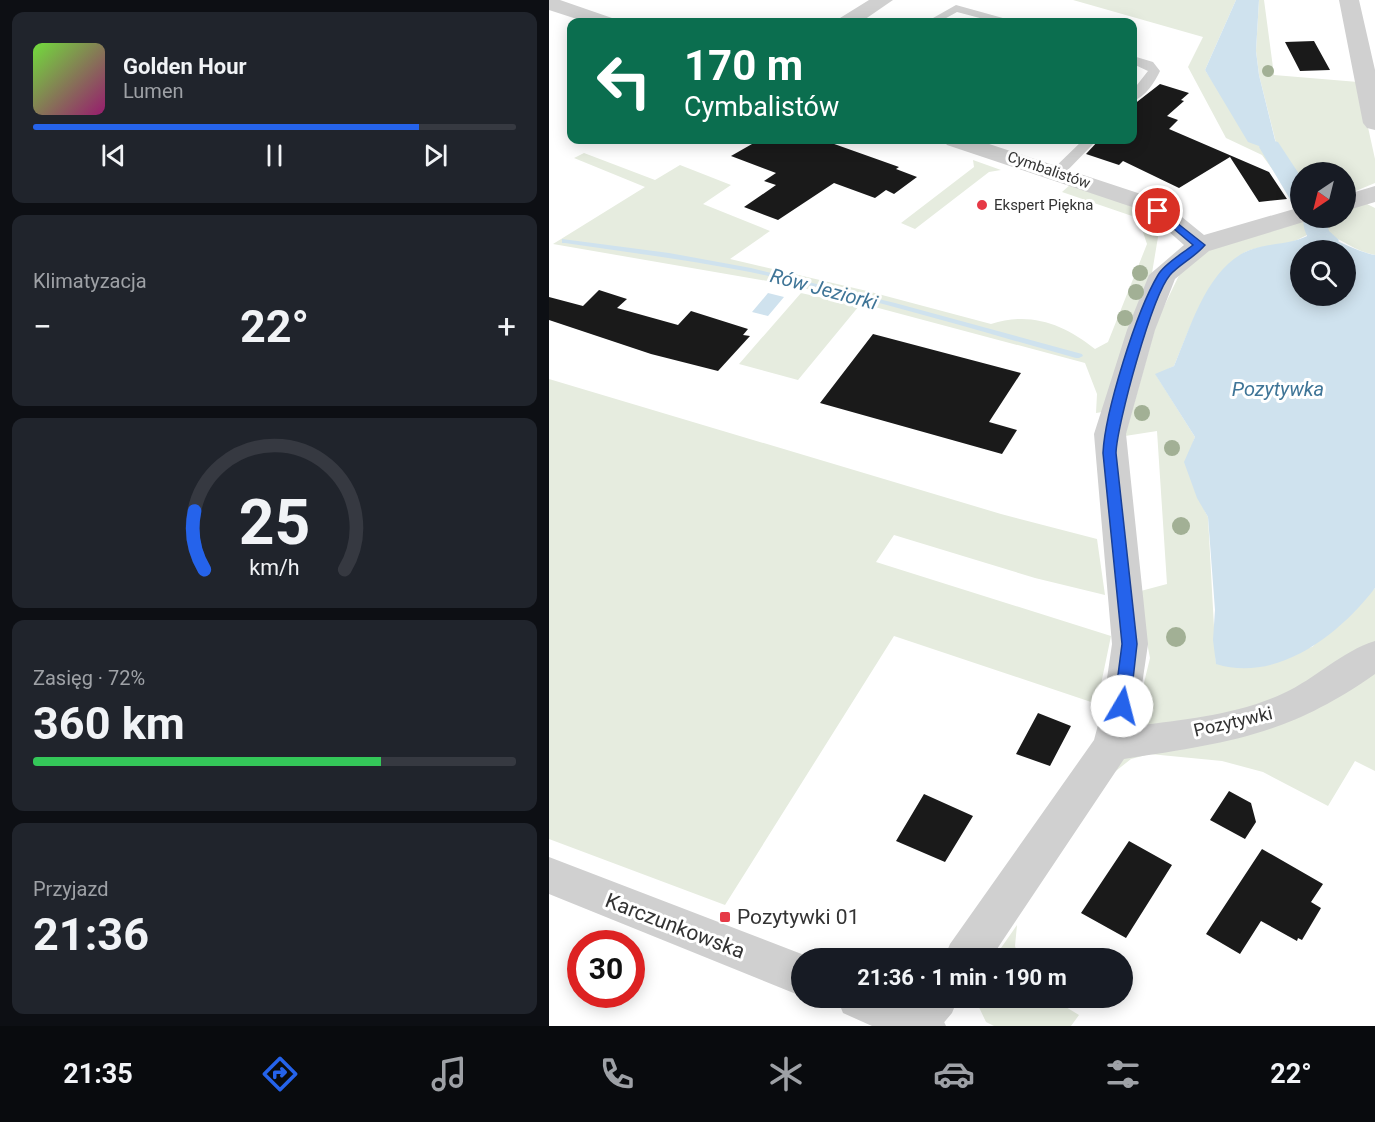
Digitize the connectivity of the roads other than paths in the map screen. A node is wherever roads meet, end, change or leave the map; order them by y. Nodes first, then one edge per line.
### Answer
1 (883, 0) edge
2 (1349, 0) edge
3 (549, 3) edge
4 (593, 18) edge
5 (854, 18) edge
6 (939, 18) edge
7 (992, 18) edge
8 (1137, 61) edge
9 (1372, 85) edge
10 (1137, 93) edge
11 (1375, 123) edge
12 (967, 144) edge
13 (1086, 144) edge
14 (1057, 173) junction
15 (1375, 194) edge
16 (1356, 200) edge
17 (1290, 218) edge
18 (1200, 245) junction
19 (1375, 656) edge
20 (1112, 745) junction
21 (549, 875) edge
22 (973, 948) edge
23 (791, 971) edge
24 (898, 1008) edge
25 (925, 1015) edge

1 - 5 street
2 - 9 street
3 - 4 street
6 - 7 lane
8 - 10 lane
9 - 11 street
12 - 14 street, Cymbalistów
13 - 14 lane
14 - 18 street, Cymbalistów
15 - 16 street
17 - 18 street
18 - 20 street
19 - 20 street, Pozytywki
20 - 22 street
21 - 23 street, Karczunkowska
24 - 25 street

